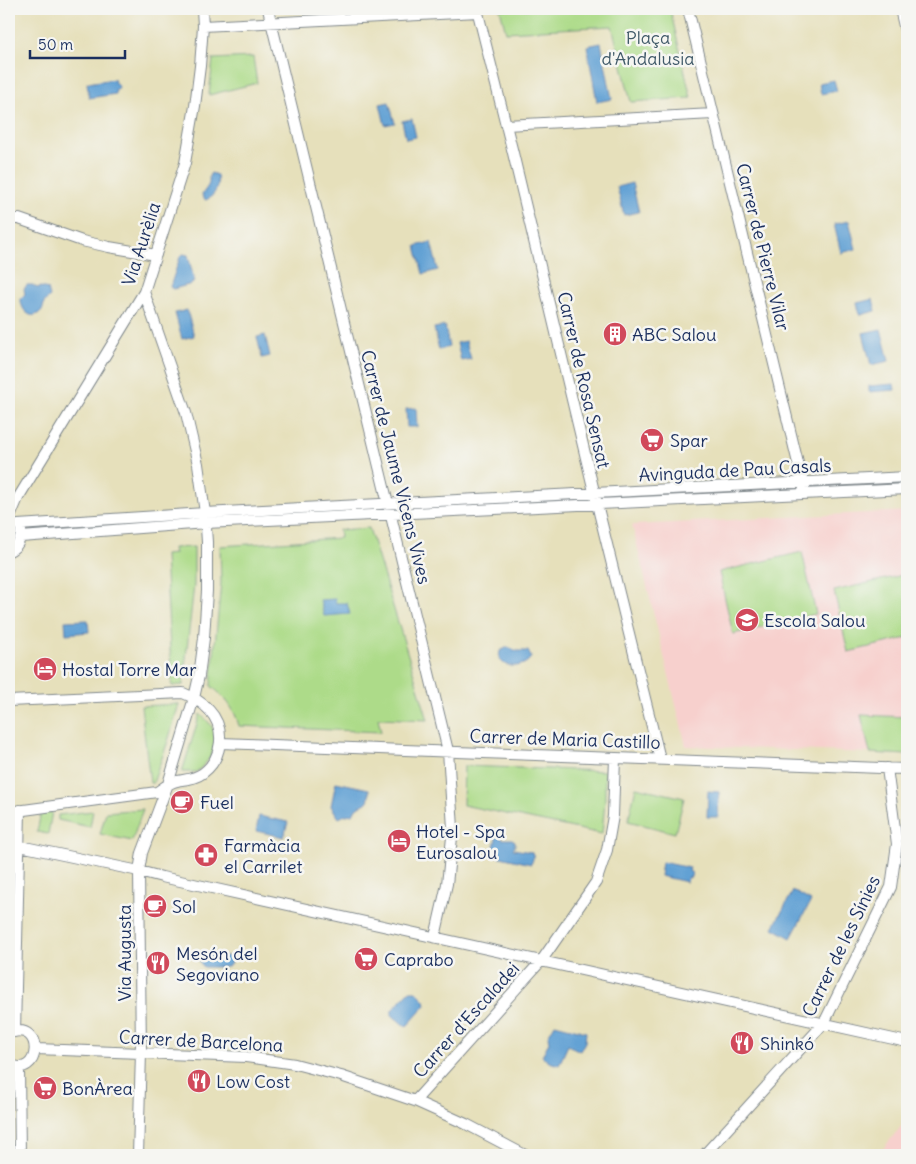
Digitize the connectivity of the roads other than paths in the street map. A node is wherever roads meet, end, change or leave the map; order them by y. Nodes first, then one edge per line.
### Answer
1 (202, 9) edge
2 (268, 9) edge
3 (688, 9) edge
4 (900, 9) edge
5 (478, 11) edge
6 (272, 23) junction
7 (203, 26) junction
8 (907, 39) edge
9 (713, 114) junction
10 (506, 125) junction
11 (9, 219) edge
12 (156, 255) junction
13 (144, 292) junction
14 (907, 477) edge
15 (803, 482) junction
16 (907, 489) edge
17 (594, 493) junction
18 (806, 493) junction
19 (597, 504) junction
20 (390, 509) junction
21 (9, 517) edge
22 (205, 518) junction
23 (18, 525) junction
24 (21, 537) junction
25 (9, 551) edge
26 (194, 698) junction
27 (9, 701) edge
28 (220, 743) junction
29 (448, 751) junction
30 (615, 758) junction
31 (660, 759) junction
32 (887, 768) junction
33 (907, 769) edge
34 (168, 784) junction
35 (20, 810) junction
36 (9, 812) edge
37 (9, 839) edge
38 (20, 846) junction
39 (139, 871) junction
40 (13, 930) edge
41 (435, 937) junction
42 (542, 960) junction
43 (824, 1023) junction
44 (12, 1033) edge
45 (907, 1042) edge
46 (36, 1049) junction
47 (140, 1053) junction
48 (14, 1065) edge
49 (415, 1101) junction
50 (518, 1154) edge
51 (20, 1155) edge
52 (138, 1155) edge
53 (704, 1155) edge

1 - 7 street, Via Aurèlia
2 - 6 street, Carrer de Jaume Vicens Vives
3 - 9 street, Carrer de Pierre Vilar
4 - 8 street
5 - 6 street
5 - 10 street, Carrer de Rosa Sensat
6 - 7 street
6 - 20 street, Carrer de Jaume Vicens Vives
7 - 12 street, Via Aurèlia
9 - 10 street
9 - 15 street, Carrer de Pierre Vilar
10 - 17 street, Carrer de Rosa Sensat
11 - 12 street
12 - 13 street, Via Aurèlia
13 - 21 street, Via Aurèlia
13 - 22 street, Via Augusta
14 - 15 street, Avinguda de Pau Casals
15 - 17 street, Avinguda de Pau Casals
15 - 18 street, Carrer de Pierre Vilar
16 - 18 street, Avinguda de Pau Casals
17 - 19 street, Carrer de Rosa Sensat
17 - 20 street, Avinguda de Pau Casals
18 - 19 street, Avinguda de Pau Casals
19 - 20 street, Avinguda de Pau Casals
19 - 31 street, Carrer de Rosa Sensat
20 - 22 street, Avinguda de Pau Casals
20 - 29 street, Carrer de Jaume Vicens Vives
21 - 23 street, Via Aurèlia
22 - 23 street
22 - 24 street
22 - 26 street, Via Augusta
23 - 24 street
24 - 25 street
26 - 27 street
26 - 28 street
26 - 34 street, Via Augusta
28 - 29 street, Carrer de Maria Castillo
28 - 34 street
29 - 30 street, Carrer de Maria Castillo
29 - 41 street, Carrer de Jaume Vicens Vives
30 - 31 street, Carrer de Maria Castillo
30 - 42 street, Carrer d'Escaladei
31 - 32 street, Carrer de Maria Castillo
32 - 33 street, Carrer de Maria Castillo
32 - 43 street, Carrer de les Sínies
34 - 35 street
34 - 39 street, Via Augusta
35 - 36 street
35 - 38 street
37 - 38 street
38 - 39 street
38 - 40 street
39 - 41 street
39 - 47 street, Via Augusta
40 - 44 street
41 - 42 street
42 - 43 street
42 - 49 street, Carrer d'Escaladei
43 - 45 street
43 - 53 street, Carrer de les Sínies
44 - 46 street
46 - 47 street, Carrer de Barcelona
46 - 48 street
47 - 49 street, Carrer de Barcelona
47 - 52 street, Via Augusta
48 - 51 street
49 - 50 street, Carrer de Barcelona

